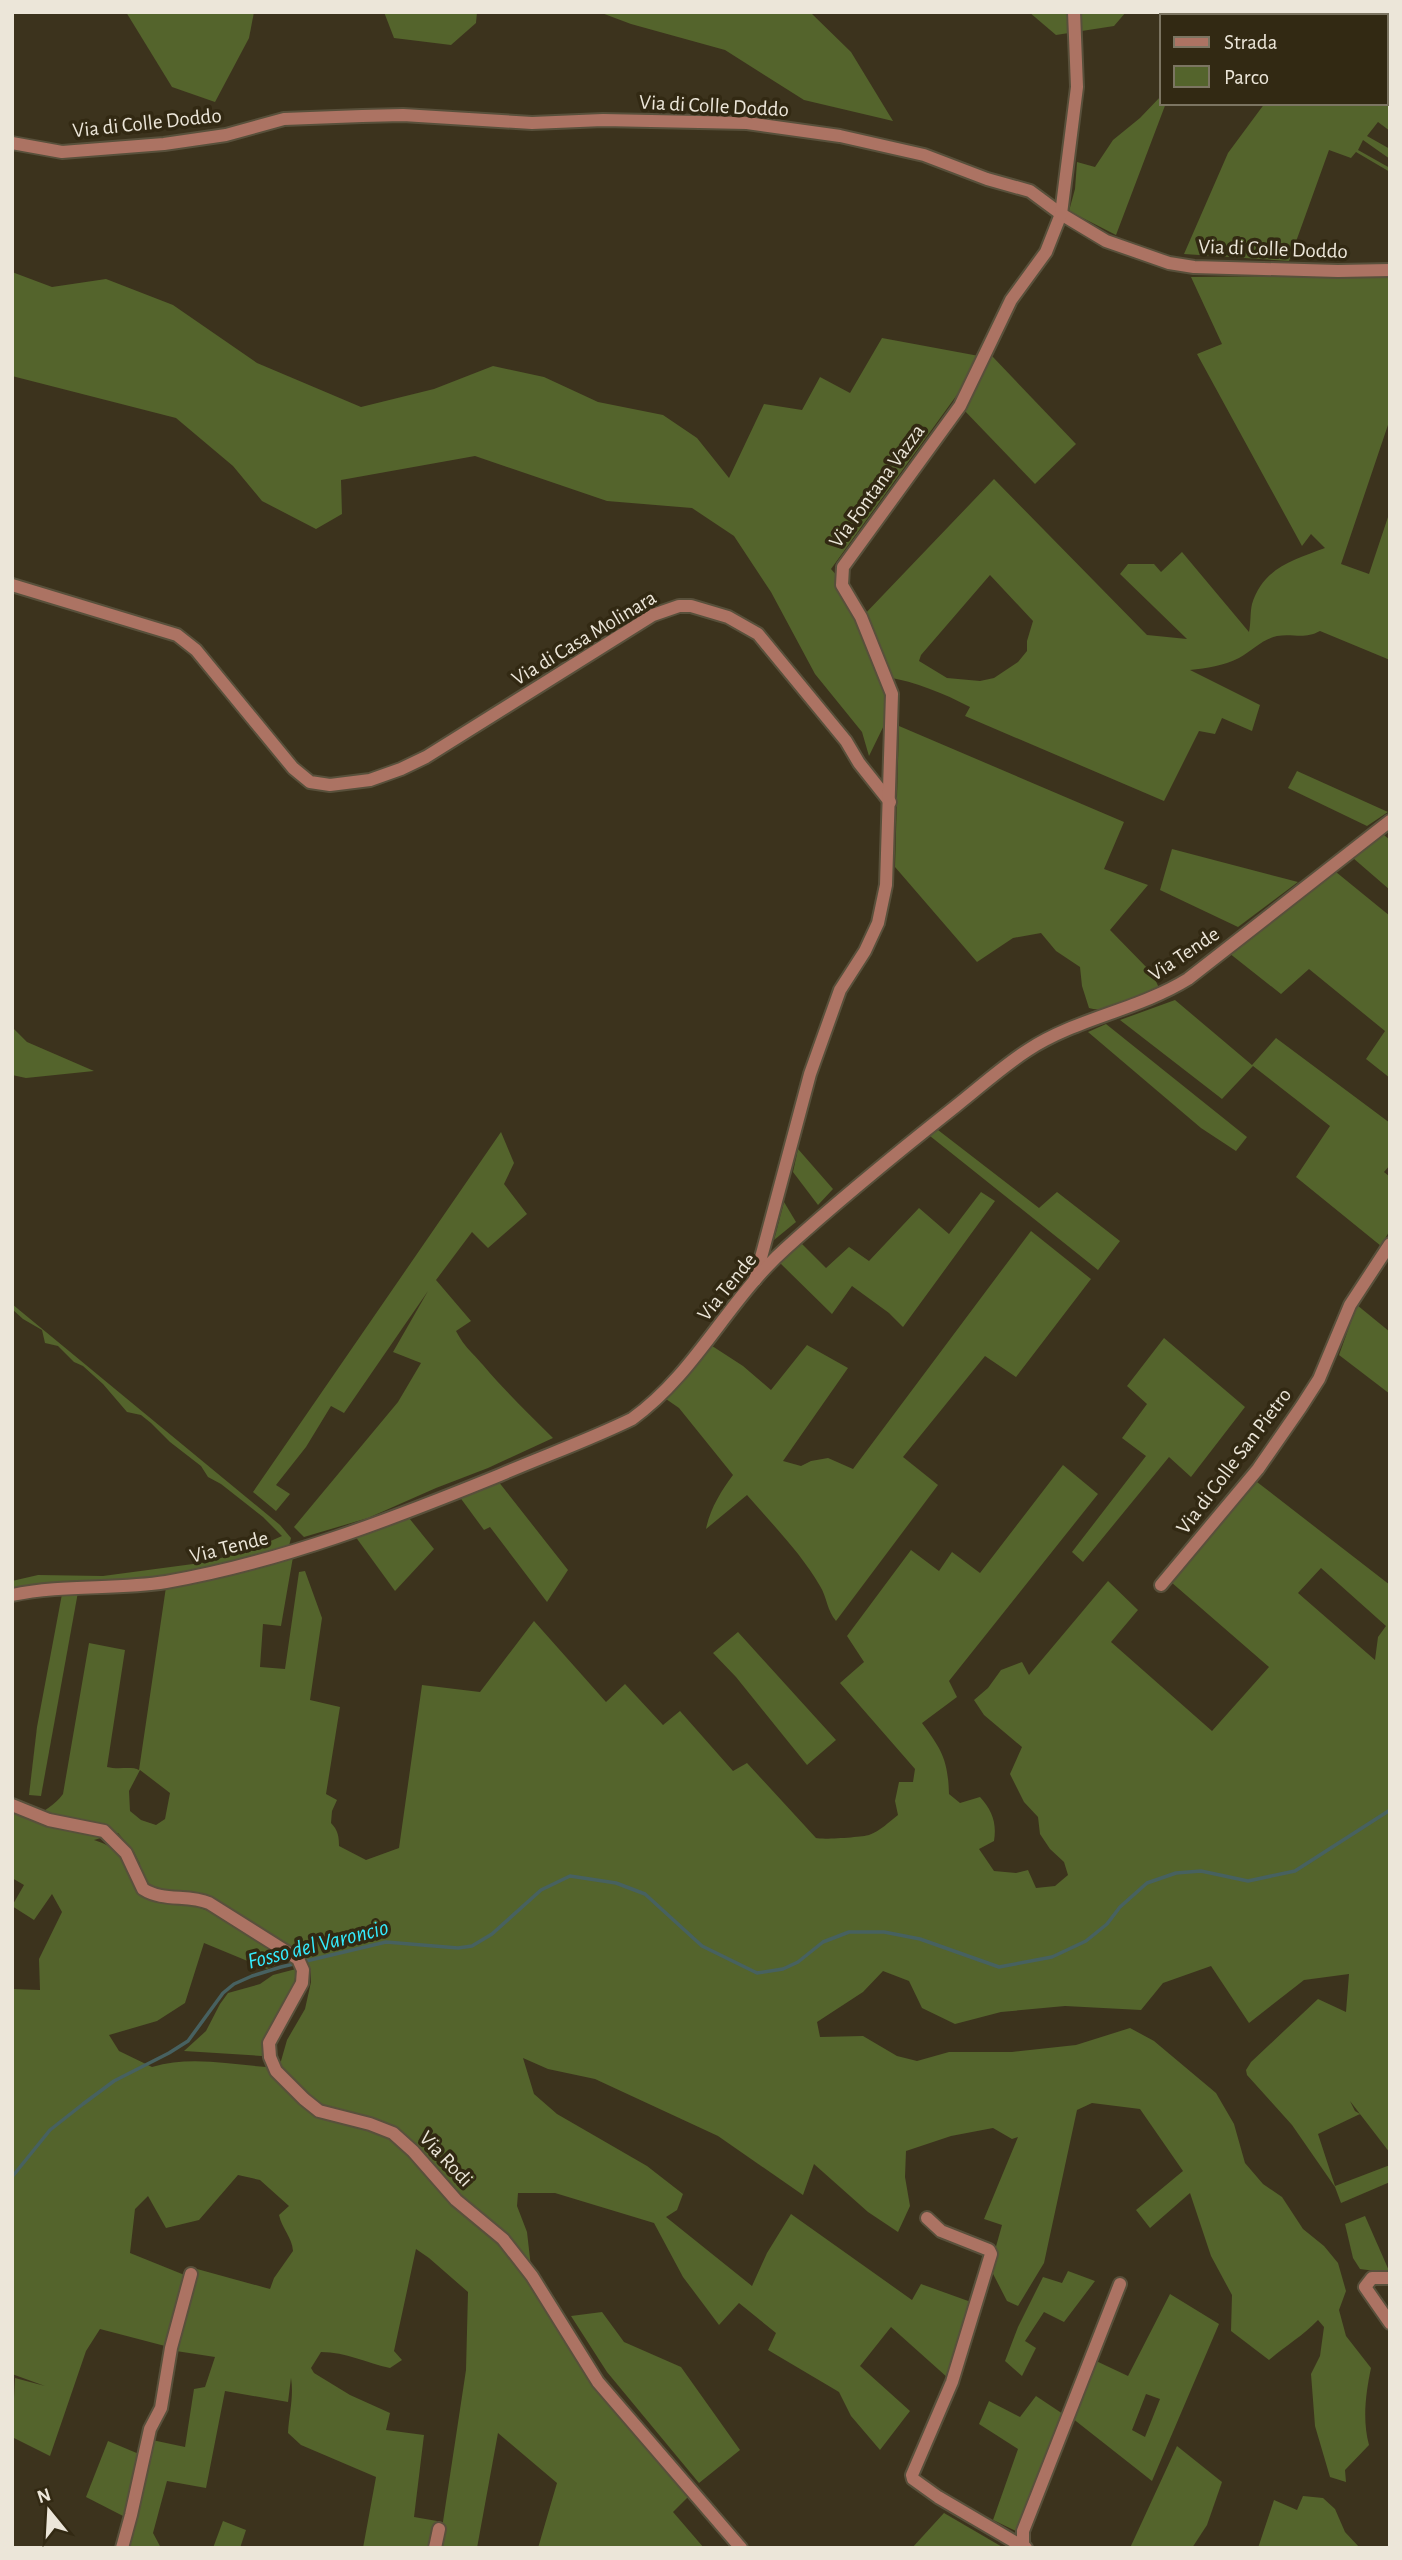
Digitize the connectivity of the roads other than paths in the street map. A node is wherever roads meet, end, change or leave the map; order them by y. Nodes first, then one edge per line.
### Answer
1 (1074, 12) edge
2 (12, 143) edge
3 (1061, 214) junction
4 (1390, 270) edge
5 (12, 585) edge
6 (890, 802) junction
7 (1390, 821) edge
8 (1390, 1244) edge
9 (754, 1282) junction
10 (1161, 1585) dead end
11 (12, 1595) edge
12 (12, 1805) edge
13 (927, 2218) dead end
14 (191, 2274) dead end
15 (1390, 2278) edge
16 (1120, 2284) dead end
17 (1390, 2323) edge
18 (439, 2529) dead end
19 (122, 2548) edge
20 (435, 2548) edge
21 (740, 2548) edge
22 (1025, 2548) edge

1 - 3 street, Via Fontana Vazza
2 - 3 street, Via di Colle Doddo
3 - 4 street, Via di Colle Doddo
3 - 6 street, Via Fontana Vazza
5 - 6 street, Via di Casa Molinara
6 - 9 street
7 - 9 street, Via Tende
8 - 10 street, Via di Colle San Pietro
9 - 11 street, Via Tende
12 - 21 street, Via Rodi
13 - 22 street
14 - 19 street
15 - 17 street
16 - 22 street
18 - 20 street

